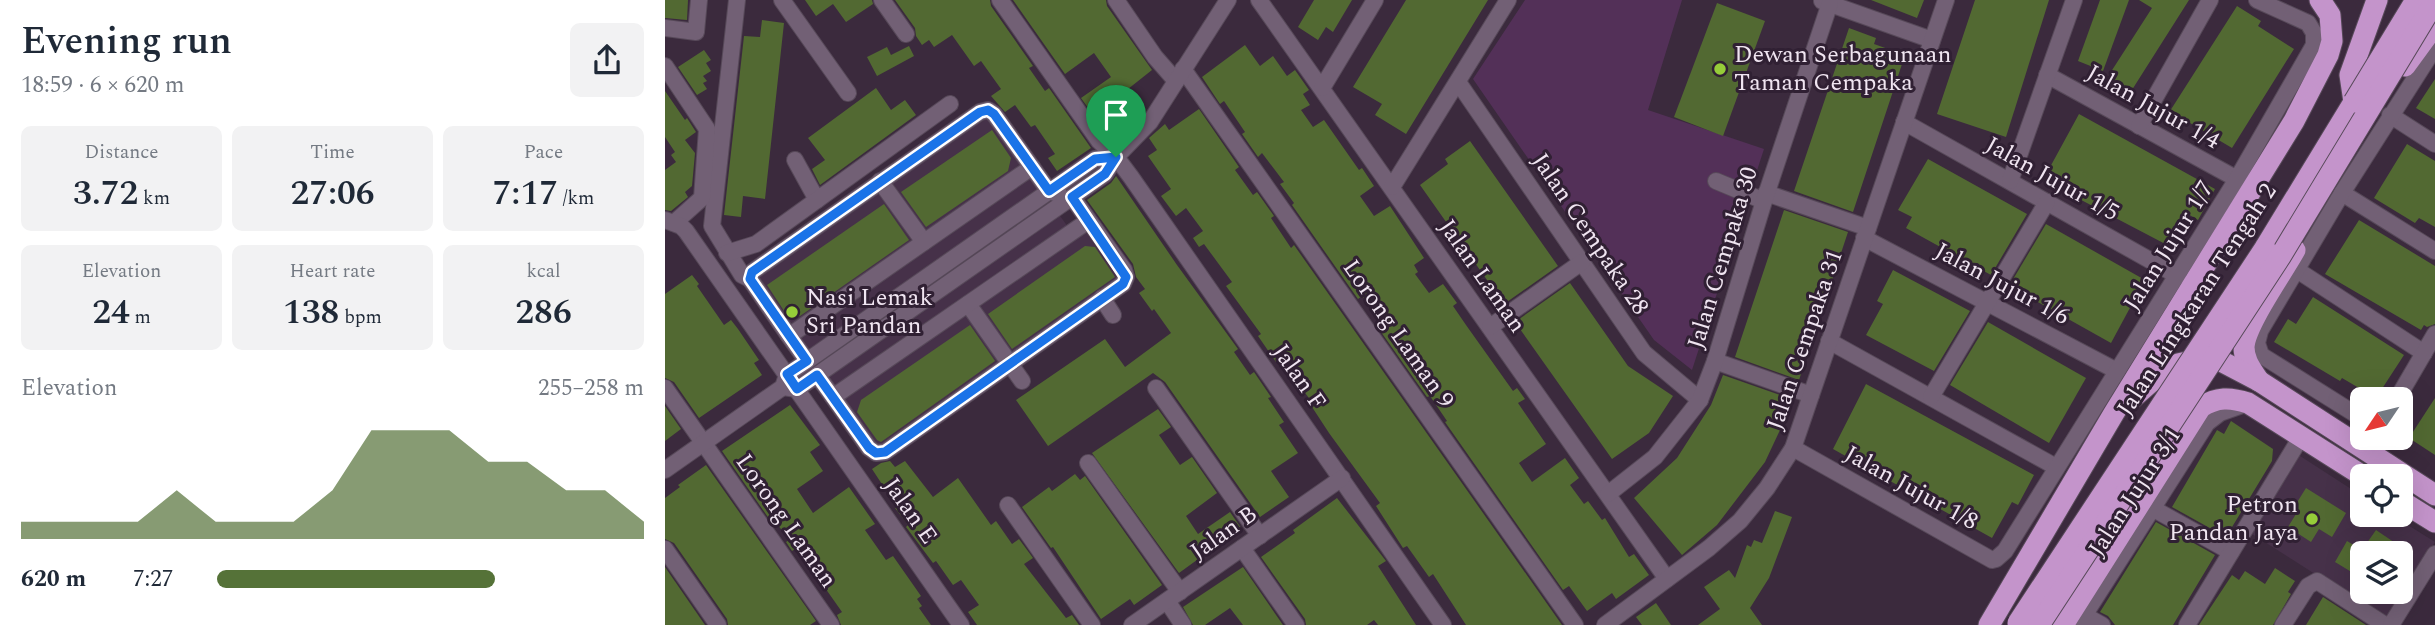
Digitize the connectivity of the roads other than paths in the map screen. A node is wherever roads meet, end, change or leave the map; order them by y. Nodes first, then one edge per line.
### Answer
1 (699, 0) edge
2 (737, 0) edge
3 (782, 0) edge
4 (882, 0) edge
5 (1000, 0) edge
6 (1228, 0) edge
7 (1259, 0) edge
8 (1375, 0) edge
9 (1508, 0) edge
10 (1946, 0) edge
11 (2074, 0) edge
12 (2210, 0) edge
13 (2257, 0) edge
14 (2320, 0) edge
15 (2377, 0) edge
16 (2416, 0) edge
17 (2435, 1) edge
18 (1119, 2) edge
19 (1825, 2) edge
20 (2435, 25) edge
21 (665, 28) edge
22 (905, 34) dead end
23 (1932, 40) junction
24 (2435, 47) edge
25 (2406, 65) junction
26 (665, 66) edge
27 (1180, 75) junction
28 (2047, 75) junction
29 (1458, 82) junction
30 (1322, 88) junction
31 (848, 93) dead end
32 (2354, 102) junction
33 (950, 104) dead end
34 (2390, 115) junction
35 (1904, 122) junction
36 (2139, 126) junction
37 (2435, 144) edge
38 (1116, 157) junction
39 (795, 160) dead end
40 (1032, 167) junction
41 (2237, 179) junction
42 (880, 181) junction
43 (1716, 181) dead end
44 (2010, 181) junction
45 (1392, 187) junction
46 (1049, 191) junction
47 (2342, 193) junction
48 (1072, 197) junction
49 (1765, 197) junction
50 (817, 200) junction
51 (2047, 202) junction
52 (1088, 221) junction
53 (670, 222) edge
54 (1866, 233) junction
55 (924, 242) junction
56 (2435, 251) edge
57 (727, 253) junction
58 (1582, 262) junction
59 (2297, 270) junction
60 (2178, 276) junction
61 (750, 279) junction
62 (1103, 298) junction
63 (1988, 302) junction
64 (968, 304) junction
65 (1113, 315) dead end
66 (1490, 327) junction
67 (2435, 334) edge
68 (789, 336) junction
69 (1829, 341) junction
70 (2424, 353) junction
71 (807, 361) junction
72 (1714, 361) junction
73 (1010, 364) junction
74 (2117, 371) junction
75 (817, 375) junction
76 (1022, 381) dead end
77 (2259, 381) junction
78 (789, 384) junction
79 (2404, 387) edge
80 (665, 388) edge
81 (1156, 388) dead end
82 (1811, 395) junction
83 (833, 397) junction
84 (1931, 397) junction
85 (1700, 400) junction
86 (2248, 402) junction
87 (2350, 411) edge
88 (2114, 414) junction
89 (2350, 433) edge
90 (2301, 438) junction
91 (703, 443) junction
92 (1793, 448) junction
93 (2378, 450) edge
94 (1088, 463) dead end
95 (2056, 467) junction
96 (2350, 468) edge
97 (665, 470) edge
98 (1342, 478) junction
99 (1608, 494) junction
100 (2435, 495) edge
101 (1007, 505) dead end
102 (2153, 508) junction
103 (2413, 508) edge
104 (2435, 522) edge
105 (1260, 536) junction
106 (1242, 548) junction
107 (665, 549) edge
108 (2005, 551) joint
109 (2231, 552) junction
110 (2435, 554) edge
111 (1667, 579) junction
112 (1173, 596) junction
113 (2081, 620) edge
114 (2017, 624) edge
115 (718, 625) edge
116 (831, 625) edge
117 (961, 625) edge
118 (1092, 625) edge
119 (1132, 625) edge
120 (1183, 625) edge
121 (1296, 625) edge
122 (1443, 625) edge
123 (1575, 625) edge
124 (1605, 625) edge
125 (1989, 625) edge
126 (2039, 625) edge
127 (2063, 625) edge
128 (2102, 625) edge
129 (2187, 625) edge
130 (2283, 625) edge
131 (2385, 625) edge
132 (2391, 625) edge

1 - 21 street
2 - 57 street
3 - 31 street
4 - 22 street
5 - 38 street, Jalan F
6 - 27 street
7 - 30 street, Jalan Laman
8 - 30 street
9 - 29 street
10 - 23 street, Jalan Cempaka 31
11 - 28 street
12 - 36 street
13 - 41 street, Jalan Jujur 1/7
14 - 88 highway
15 - 25 highway
15 - 32 highway
16 - 32 highway, Jalan Lingkaran Tengah 2, bridge
17 - 126 highway, Jalan Lingkaran Tengah 2, bridge
18 - 27 street, Lorong Laman 9
19 - 23 street
19 - 49 street, Jalan Cempaka 30
20 - 25 highway
23 - 35 street, Jalan Cempaka 31
24 - 34 street
25 - 77 highway
26 - 53 street
27 - 38 street
27 - 123 street, Lorong Laman 9
28 - 36 street, Jalan Jujur 1/4
28 - 44 street
29 - 45 street
29 - 58 street, Jalan Cempaka 28
30 - 45 street, Jalan Laman
32 - 114 highway, Jalan Lingkaran Tengah 2, bridge
33 - 50 street
34 - 37 street
34 - 47 street
35 - 44 street, Jalan Jujur 1/5
35 - 54 street, Jalan Cempaka 31
36 - 41 street, Jalan Jujur 1/4
38 - 46 street
38 - 48 street
38 - 98 street, Jalan F
39 - 50 street
40 - 42 street
40 - 46 street
40 - 55 street
41 - 60 street, Jalan Jujur 1/7
42 - 55 street
42 - 61 street
43 - 49 street, Jalan Jujur 1/6
44 - 51 street, Jalan Jujur 1/5
45 - 66 street, Jalan Laman
46 - 48 street
46 - 71 street
47 - 56 street
47 - 59 street
48 - 52 street
48 - 75 street
49 - 54 street, Jalan Jujur 1/6
49 - 72 street, Jalan Cempaka 30
50 - 57 street
51 - 60 street, Jalan Jujur 1/5
51 - 63 street
52 - 62 street
52 - 64 street
53 - 78 street, Jalan E
54 - 63 street, Jalan Jujur 1/6
54 - 69 street, Jalan Cempaka 31
55 - 68 street
57 - 61 street
58 - 66 street
58 - 85 street, Jalan Cempaka 28
59 - 70 street
59 - 87 street
60 - 74 street, Jalan Jujur 1/7
61 - 68 street
62 - 65 street
62 - 73 street
63 - 74 street, Jalan Jujur 1/6
63 - 84 street
64 - 73 street
64 - 83 street
66 - 99 street, Jalan Laman
67 - 70 street
68 - 71 street
69 - 82 street, Jalan Cempaka 31
69 - 84 street
70 - 79 street
71 - 78 street
72 - 82 street
72 - 85 street, Jalan Cempaka 30
73 - 76 street
73 - 83 street
74 - 95 street, Jalan Jujur 1/7
75 - 78 street
75 - 83 street
77 - 88 highway
77 - 89 highway
78 - 91 street
78 - 117 street, Jalan E
80 - 91 street, Lorong Laman
81 - 105 street
82 - 92 street, Jalan Cempaka 31
84 - 95 street
85 - 99 street, Jalan Cempaka 30
86 - 90 highway
86 - 102 street, Jalan Jujur 3/1
86 - 127 highway
88 - 125 highway
90 - 96 highway
90 - 109 street
91 - 97 street
91 - 116 street, Lorong Laman
92 - 108 street, Jalan Jujur 1/8
92 - 111 street, Jalan Cempaka 31
93 - 100 highway
94 - 112 street
95 - 108 street, Jalan Jujur 1/7
98 - 105 street, Jalan B
98 - 122 street, Jalan F
99 - 111 street, Jalan Laman
101 - 118 street
102 - 109 street
102 - 113 street, Jalan Jujur 3/1
103 - 104 highway
105 - 106 street, Jalan B
106 - 112 street, Jalan B
106 - 121 street
107 - 115 street
109 - 129 street
110 - 132 street
111 - 124 street, Jalan Cempaka 31
112 - 119 street, Jalan B
112 - 120 street
113 - 128 street
130 - 131 street

